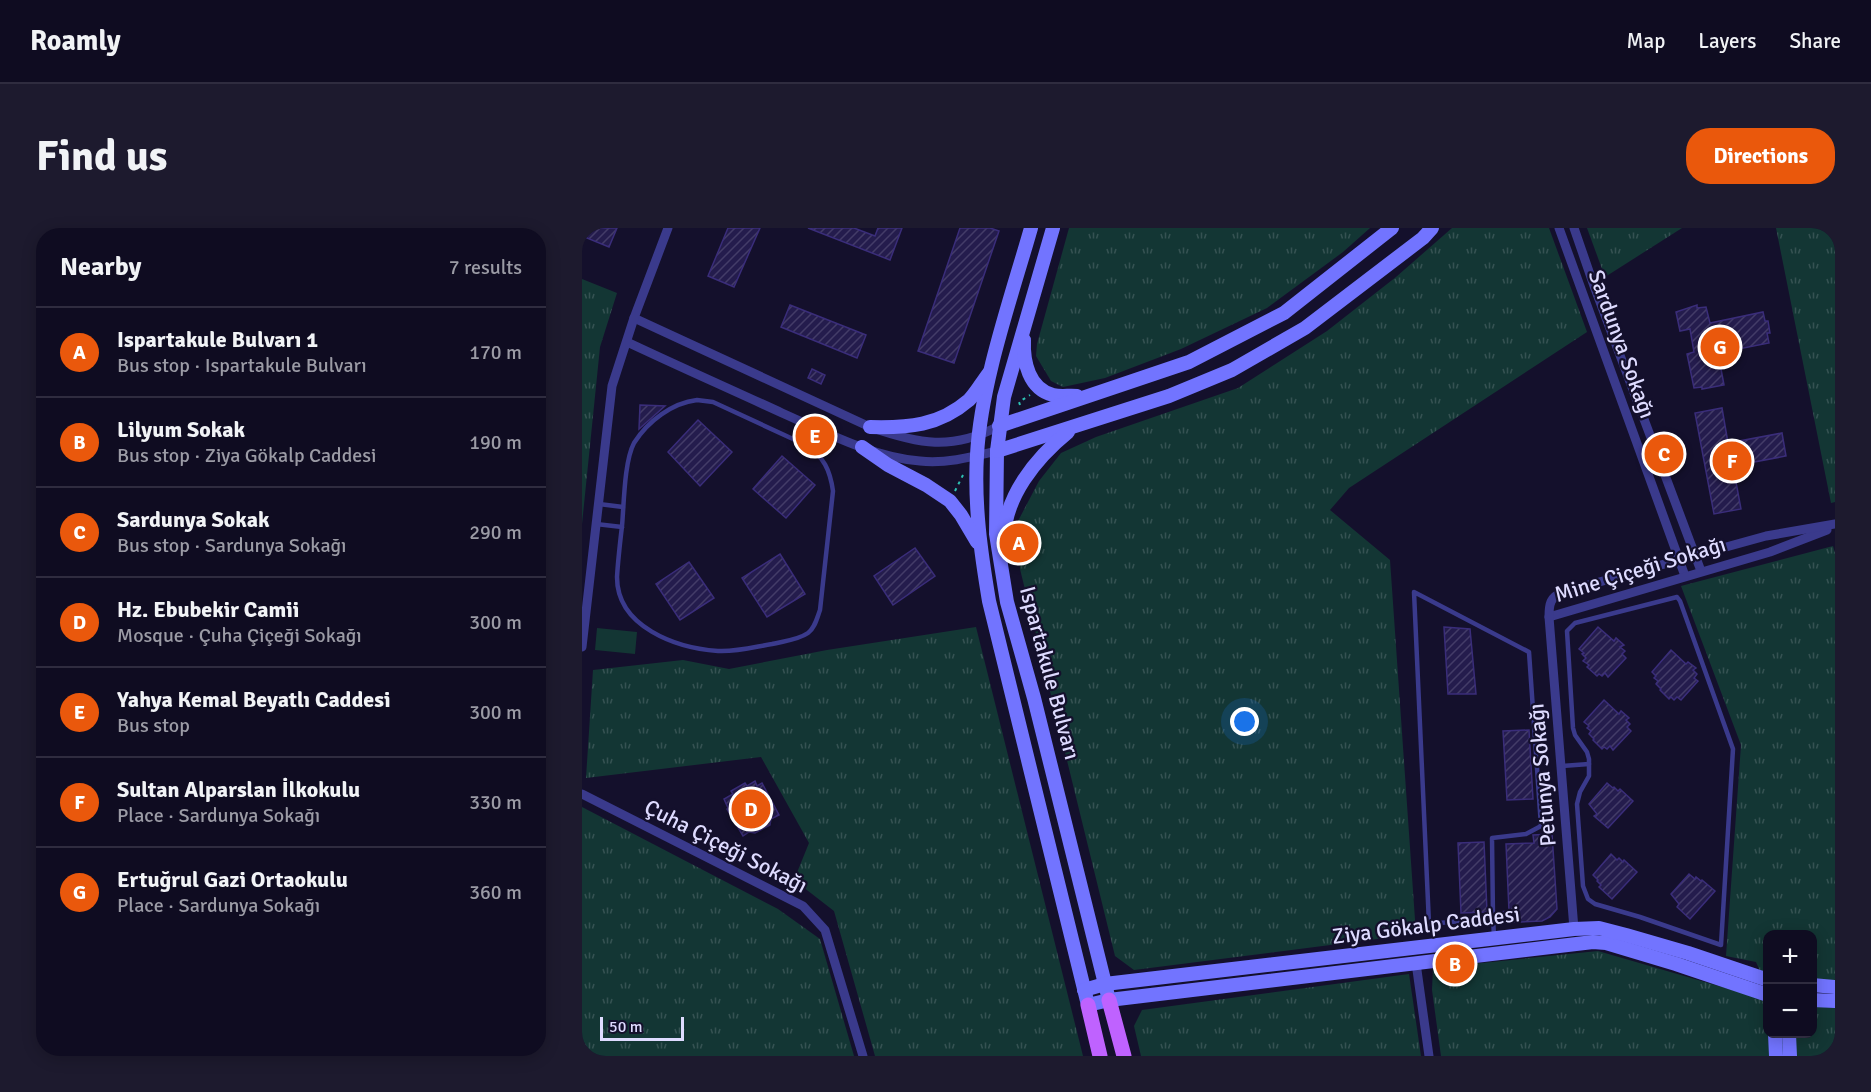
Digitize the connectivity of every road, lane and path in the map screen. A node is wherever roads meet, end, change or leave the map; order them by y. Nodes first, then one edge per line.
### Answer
1 (668, 228) edge
2 (1031, 228) edge
3 (1053, 228) edge
4 (1392, 228) edge
5 (1432, 228) edge
6 (1559, 228) edge
7 (1574, 228) edge
8 (1602, 308) junction
9 (1591, 316) junction
10 (634, 318) junction
11 (1027, 319) junction
12 (627, 342) junction
13 (992, 369) junction
14 (1034, 392) dead end
15 (1089, 396) junction
16 (1021, 408) dead end
17 (999, 426) junction
18 (1075, 426) junction
19 (870, 427) junction
20 (979, 437) junction
21 (862, 447) junction
22 (997, 451) junction
23 (977, 456) junction
24 (965, 472) dead end
25 (955, 491) dead end
26 (598, 504) junction
27 (623, 507) junction
28 (596, 524) junction
29 (1835, 525) edge
30 (622, 527) junction
31 (980, 547) junction
32 (1695, 556) junction
33 (1680, 560) junction
34 (1701, 571) junction
35 (1685, 576) junction
36 (1003, 585) junction
37 (1548, 617) junction
38 (582, 647) edge
39 (1589, 764) junction
40 (1562, 766) junction
41 (582, 795) edge
42 (1493, 918) junction
43 (1574, 936) junction
44 (1494, 938) junction
45 (1414, 948) junction
46 (1416, 963) junction
47 (1763, 979) edge
48 (1106, 984) junction
49 (1817, 985) edge
50 (1835, 987) edge
51 (1763, 994) edge
52 (1086, 998) junction
53 (1109, 1000) junction
54 (1817, 1000) edge
55 (1835, 1001) edge
56 (1775, 1038) edge
57 (1789, 1038) edge
58 (863, 1056) edge
59 (1100, 1056) edge
60 (1124, 1056) edge
61 (1429, 1056) edge
62 (1776, 1056) edge
63 (1790, 1056) edge

1 - 10 street
2 - 13 main road, Ispartakule Bulvarı
3 - 11 main road, Ispartakule Bulvarı
4 - 15 main road
5 - 18 main road
6 - 9 street, Sardunya Sokağı
7 - 8 street, Sardunya Sokağı
8 - 9 street
8 - 32 street, Sardunya Sokağı
9 - 33 street, Sardunya Sokağı
10 - 12 street
10 - 19 street
11 - 15 main road
11 - 17 main road, Ispartakule Bulvarı
12 - 21 street
12 - 26 street
13 - 19 main road
13 - 20 main road, Ispartakule Bulvarı
14 - 16 path
15 - 17 main road
17 - 20 street
17 - 22 main road, Ispartakule Bulvarı
18 - 22 main road
18 - 36 main road
19 - 20 street
20 - 23 main road, Ispartakule Bulvarı
21 - 23 street
21 - 31 main road
22 - 23 street
22 - 36 main road, Ispartakule Bulvarı
23 - 31 main road, Ispartakule Bulvarı
24 - 25 path
26 - 27 lane
26 - 28 street
27 - 30 lane
27 - 30 lane
28 - 30 lane
28 - 38 street
29 - 32 street, Mine Çiçeği Sokağı
29 - 34 street, Mine Çiçeği Sokağı
31 - 52 main road, Ispartakule Bulvarı
32 - 33 street, Mine Çiçeği Sokağı
32 - 34 street, Sardunya Sokağı
33 - 35 street, Sardunya Sokağı
33 - 37 street, Mine Çiçeği Sokağı
34 - 35 street, Mine Çiçeği Sokağı
35 - 37 street, Mine Çiçeği Sokağı
36 - 48 main road, Ispartakule Bulvarı
37 - 40 street, Petunya Sokağı
39 - 39 lane
39 - 40 lane
40 - 43 street, Petunya Sokağı
41 - 58 street, Çuha Çiçeği Sokağı
42 - 42 lane
42 - 44 lane
43 - 44 main road, Ziya Gökalp Caddesi
43 - 46 main road
43 - 47 main road, Ziya Gökalp Caddesi
43 - 51 main road
44 - 45 main road, Ziya Gökalp Caddesi
45 - 46 main road
45 - 48 main road, Ziya Gökalp Caddesi
46 - 53 main road
46 - 61 street
48 - 52 main road, Ziya Gökalp Caddesi
48 - 53 main road, Ispartakule Bulvarı
49 - 50 main road
52 - 53 main road
52 - 59 main road, Ispartakule Bulvarı
53 - 60 main road, Ispartakule Bulvarı
54 - 55 main road
56 - 62 main road
57 - 63 main road

